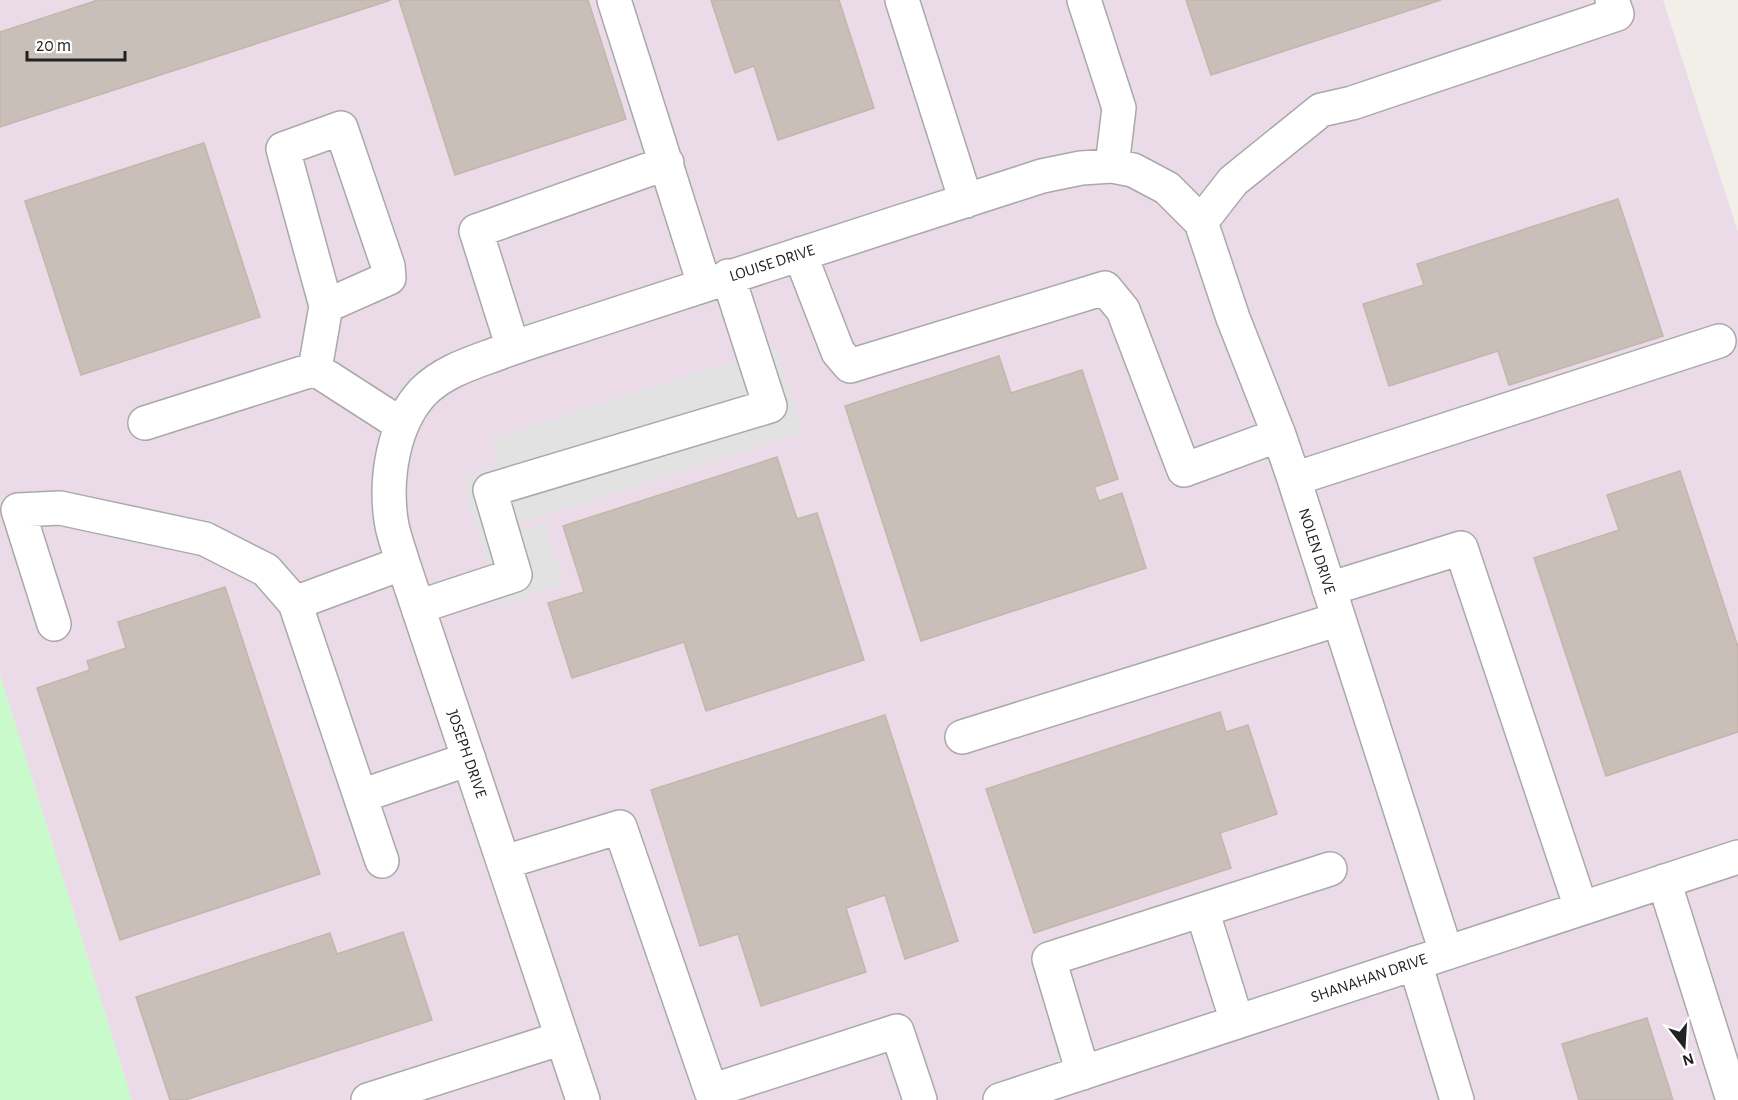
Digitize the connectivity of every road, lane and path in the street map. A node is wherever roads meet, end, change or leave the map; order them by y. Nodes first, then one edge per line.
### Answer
1 (614, 0) edge
2 (902, 0) edge
3 (1084, 0) edge
4 (1612, 0) edge
5 (667, 163) junction
6 (1112, 166) junction
7 (1146, 176) joint
8 (966, 201) junction
9 (1201, 222) junction
10 (800, 254) junction
11 (716, 280) junction
12 (326, 306) junction
13 (1719, 341) dead end
14 (513, 348) junction
15 (315, 369) junction
16 (407, 416) junction
17 (145, 423) dead end
18 (1279, 435) junction
19 (1294, 478) junction
20 (404, 564) junction
21 (295, 603) junction
22 (1334, 604) junction
23 (418, 607) junction
24 (54, 624) dead end
25 (962, 737) dead end
26 (469, 759) junction
27 (361, 796) junction
28 (1738, 857) edge
29 (382, 861) dead end
30 (505, 862) junction
31 (1330, 868) dead end
32 (1664, 880) junction
33 (1581, 908) junction
34 (1202, 910) junction
35 (1446, 952) junction
36 (1415, 963) junction
37 (1237, 1022) junction
38 (562, 1038) junction
39 (1083, 1073) junction
40 (1034, 1095) edge
41 (368, 1100) edge
42 (583, 1100) edge
43 (920, 1100) edge
44 (1000, 1100) edge
45 (1457, 1100) edge
46 (1733, 1100) edge

1 - 5 street
2 - 8 street
3 - 6 street
4 - 9 street
5 - 11 street
5 - 14 street
6 - 7 street, LOUISE DRIVE
6 - 8 street, LOUISE DRIVE
7 - 9 street, NOLEN DRIVE
8 - 10 street, LOUISE DRIVE
9 - 18 street, NOLEN DRIVE
10 - 11 street, LOUISE DRIVE
10 - 18 street
11 - 14 street, LOUISE DRIVE
11 - 23 street
12 - 12 street
12 - 15 street
13 - 19 street
14 - 16 street, LOUISE DRIVE
15 - 16 street
15 - 17 street
16 - 20 street, JOSEPH DRIVE
18 - 19 street, NOLEN DRIVE
19 - 22 street, NOLEN DRIVE
20 - 21 street
20 - 23 street, JOSEPH DRIVE
21 - 24 street
21 - 27 street
22 - 25 street
22 - 33 street
22 - 35 street, NOLEN DRIVE
23 - 26 street, JOSEPH DRIVE
26 - 27 street
26 - 30 street, JOSEPH DRIVE
27 - 29 street
28 - 32 street, SHANAHAN DRIVE
30 - 38 street, JOSEPH DRIVE
30 - 43 street
31 - 34 street
32 - 33 street, SHANAHAN DRIVE
32 - 46 street
33 - 35 street, SHANAHAN DRIVE
34 - 37 street
34 - 39 street
35 - 36 street, SHANAHAN DRIVE
36 - 37 street, SHANAHAN DRIVE
36 - 45 street
37 - 39 street, SHANAHAN DRIVE
38 - 41 street
38 - 42 street, JOSEPH DRIVE
39 - 40 street, SHANAHAN DRIVE
40 - 44 street, SHANAHAN DRIVE

